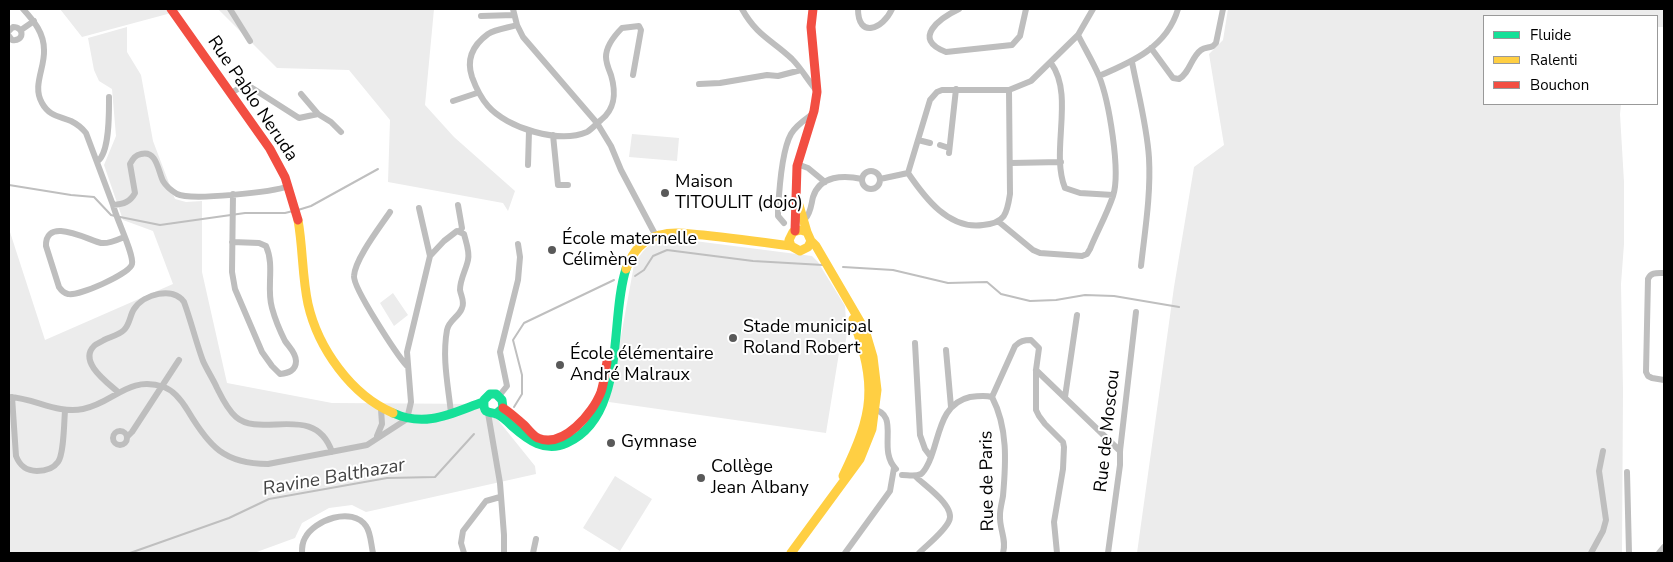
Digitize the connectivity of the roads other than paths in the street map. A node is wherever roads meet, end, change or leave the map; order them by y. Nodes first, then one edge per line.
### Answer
1 (23, 9) edge
2 (230, 9) edge
3 (742, 9) edge
4 (813, 9) edge
5 (858, 9) edge
6 (892, 9) edge
7 (959, 9) edge
8 (1026, 9) edge
9 (1092, 9) edge
10 (1178, 9) edge
11 (1223, 9) edge
12 (172, 10) edge
13 (514, 12) edge
14 (481, 16) dead end
15 (34, 21) junction
16 (517, 24) junction
17 (21, 30) junction
18 (9, 31) edge
19 (1078, 35) junction
20 (9, 38) edge
21 (250, 41) dead end
22 (1151, 48) junction
23 (1132, 62) junction
24 (1051, 63) junction
25 (801, 70) junction
26 (633, 75) dead end
27 (1099, 76) junction
28 (700, 84) dead end
29 (956, 89) junction
30 (1009, 90) junction
31 (817, 91) junction
32 (231, 93) junction
33 (477, 93) junction
34 (301, 94) dead end
35 (109, 97) dead end
36 (453, 101) dead end
37 (814, 112) junction
38 (318, 114) junction
39 (597, 123) junction
40 (529, 131) junction
41 (341, 132) dead end
42 (552, 135) junction
43 (918, 140) junction
44 (930, 143) dead end
45 (940, 145) dead end
46 (98, 161) junction
47 (1060, 162) junction
48 (1011, 163) junction
49 (797, 164) junction
50 (528, 165) dead end
51 (908, 173) junction
52 (862, 179) junction
53 (880, 179) junction
54 (825, 182) junction
55 (568, 185) dead end
56 (289, 186) junction
57 (233, 194) junction
58 (1114, 195) junction
59 (796, 198) junction
60 (458, 205) dead end
61 (114, 208) junction
62 (420, 208) dead end
63 (390, 212) dead end
64 (805, 219) junction
65 (999, 222) junction
66 (784, 223) dead end
67 (460, 232) junction
68 (655, 234) junction
69 (124, 237) junction
70 (792, 238) junction
71 (809, 240) junction
72 (232, 242) junction
73 (518, 244) dead end
74 (430, 256) junction
75 (1141, 266) dead end
76 (1664, 273) edge
77 (1136, 312) dead end
78 (1077, 315) dead end
79 (914, 343) dead end
80 (946, 350) dead end
81 (179, 360) dead end
82 (407, 366) junction
83 (1036, 370) junction
84 (1664, 380) edge
85 (163, 386) junction
86 (118, 392) junction
87 (499, 396) junction
88 (10, 397) edge
89 (992, 397) junction
90 (1065, 397) junction
91 (483, 402) junction
92 (950, 406) junction
93 (381, 408) junction
94 (872, 409) junction
95 (65, 411) junction
96 (496, 412) junction
97 (451, 413) junction
98 (407, 419) junction
99 (127, 437) dead end
100 (366, 445) junction
101 (1120, 451) junction
102 (1602, 451) dead end
103 (332, 452) junction
104 (931, 457) junction
105 (894, 468) junction
106 (1627, 472) dead end
107 (902, 475) junction
108 (915, 476) junction
109 (890, 491) junction
110 (500, 497) junction
111 (536, 539) dead end
112 (1664, 547) edge
113 (302, 553) edge
114 (372, 553) edge
115 (464, 553) edge
116 (504, 553) edge
117 (533, 553) edge
118 (792, 553) edge
119 (844, 553) edge
120 (919, 553) edge
121 (1003, 553) edge
122 (1057, 553) edge
123 (1108, 553) edge
124 (1591, 553) edge
125 (1628, 553) edge
126 (1659, 553) edge

1 - 15 street
2 - 21 street
3 - 25 street
4 - 31 main road
5 - 6 street
7 - 8 street
9 - 19 street
10 - 22 street
11 - 22 street
12 - 32 main road, Rue Pablo Neruda
13 - 14 street
13 - 16 street
15 - 17 street
15 - 46 street
16 - 33 street
16 - 39 street
17 - 18 street
17 - 20 street
19 - 24 street
19 - 27 street
22 - 23 street
23 - 27 street
23 - 75 street
24 - 30 street
24 - 47 street
25 - 28 street
25 - 31 street
26 - 39 street
27 - 58 street
29 - 30 street
29 - 43 street
29 - 45 street
30 - 48 street
31 - 37 main road
32 - 38 street
32 - 56 main road, Rue Pablo Neruda
33 - 36 street
33 - 40 street
34 - 38 street
35 - 46 street
37 - 49 main road
37 - 66 street
38 - 41 street
39 - 42 street
39 - 68 street
40 - 42 street
40 - 50 street
42 - 55 street
43 - 44 street
43 - 51 street
46 - 61 street
47 - 48 street
47 - 58 street
48 - 65 street
49 - 54 street
49 - 59 main road
51 - 53 street
51 - 65 street
52 - 53 street
52 - 53 street
52 - 54 street
54 - 64 street
56 - 57 street
56 - 93 main road, Rue Pablo Neruda
57 - 61 street
57 - 72 street
58 - 65 street
59 - 64 main road
59 - 70 main road
60 - 67 street
61 - 69 street
62 - 74 street
63 - 82 street
64 - 71 main road
67 - 74 street
67 - 97 street
68 - 70 main road
68 - 96 main road
69 - 69 street
70 - 71 main road
70 - 71 main road
71 - 94 main road
72 - 72 street
73 - 87 street
74 - 82 street
76 - 84 street
77 - 101 street, Rue de Moscou
78 - 90 street
79 - 104 street
80 - 92 street
81 - 85 street
82 - 98 street
83 - 89 street
83 - 90 street
83 - 122 street
85 - 86 street
85 - 99 street
85 - 103 street
86 - 95 street
86 - 103 street
87 - 91 main road
87 - 96 main road
88 - 95 street
88 - 95 street
89 - 92 street
89 - 121 street, Rue de Paris
90 - 101 street
91 - 96 main road
91 - 97 main road, Rue Pablo Neruda
92 - 104 street
93 - 98 main road, Rue Pablo Neruda
93 - 100 street
94 - 105 street
94 - 118 main road
96 - 110 street
97 - 98 main road, Rue Pablo Neruda
98 - 100 street
100 - 103 street
101 - 123 street, Rue de Moscou
102 - 124 street
104 - 108 street
105 - 107 street
105 - 109 street
106 - 125 street
107 - 108 street
107 - 109 street
108 - 120 street
109 - 119 street
110 - 115 street
110 - 116 street
111 - 117 street
112 - 126 street
113 - 114 street

